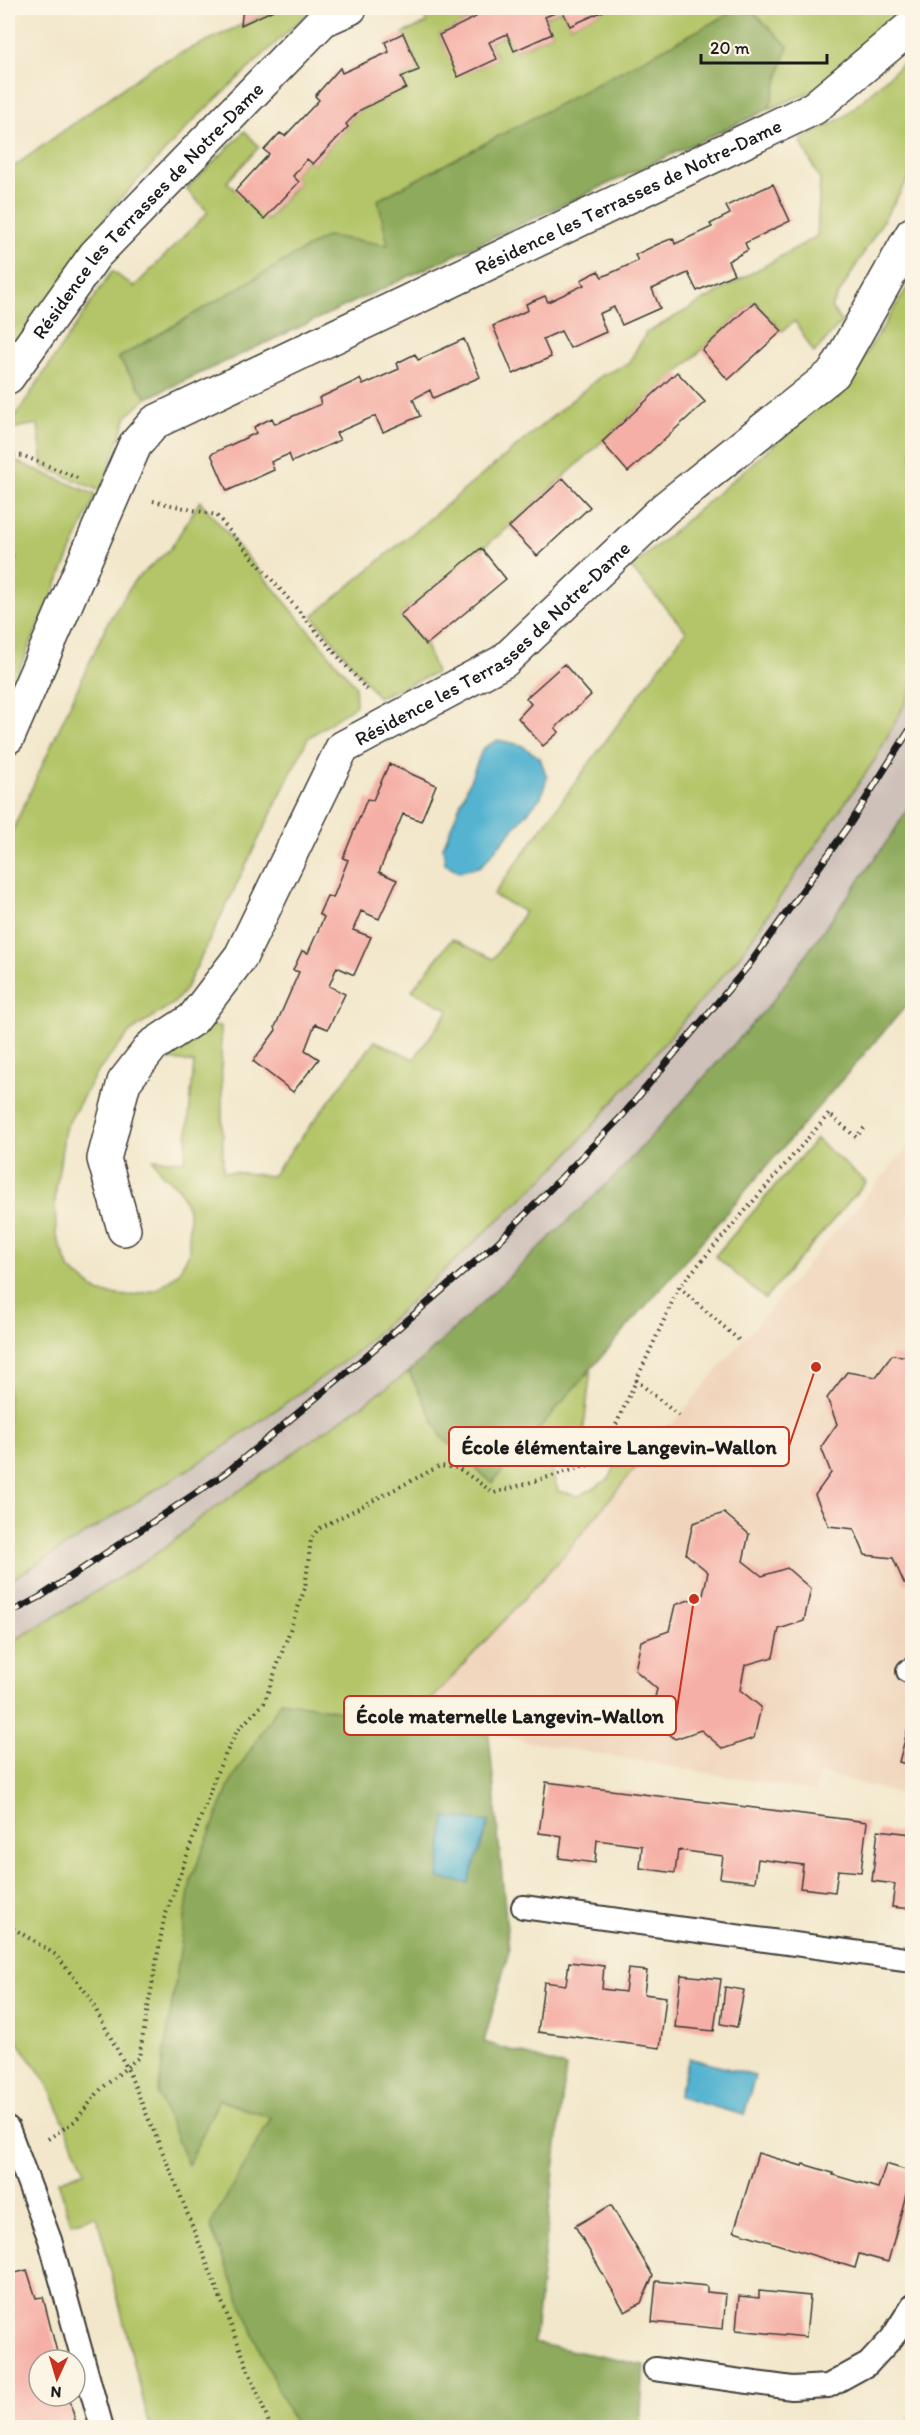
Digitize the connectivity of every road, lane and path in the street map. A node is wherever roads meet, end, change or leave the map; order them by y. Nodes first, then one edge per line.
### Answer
1 (350, 8) edge
2 (912, 26) edge
3 (912, 234) edge
4 (8, 377) edge
5 (8, 454) edge
6 (82, 480) dead end
7 (216, 515) dead end
8 (363, 686) dead end
9 (8, 737) edge
10 (866, 1126) dead end
11 (124, 1229) dead end
12 (680, 1287) junction
13 (741, 1342) dead end
14 (636, 1380) junction
15 (679, 1416) dead end
16 (523, 1907) dead end
17 (8, 1925) edge
18 (912, 1960) edge
19 (127, 2068) junction
20 (8, 2127) edge
21 (40, 2144) dead end
22 (912, 2306) edge
23 (655, 2369) dead end
24 (102, 2427) edge
25 (271, 2427) edge

1 - 4 street, Résidence les Terrasses de Notre-Dame
2 - 9 street, Résidence les Terrasses de Notre-Dame
3 - 11 street, Résidence les Terrasses de Notre-Dame
5 - 6 path
7 - 8 path
10 - 12 path
12 - 13 path
12 - 14 path
14 - 15 path
14 - 19 path
16 - 18 lane
17 - 19 path
19 - 21 path
19 - 25 path
20 - 24 lane
22 - 23 lane

